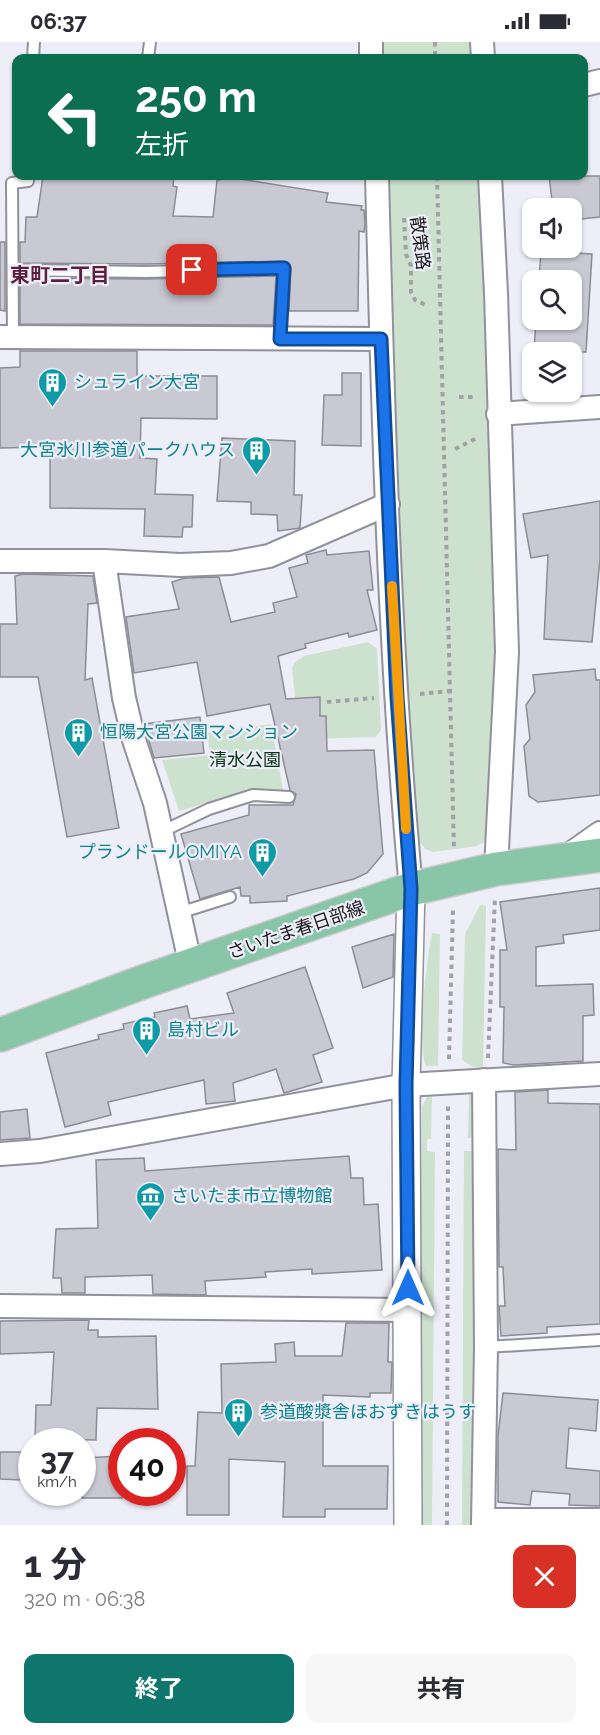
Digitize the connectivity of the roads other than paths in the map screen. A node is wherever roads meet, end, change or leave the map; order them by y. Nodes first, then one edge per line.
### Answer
1 (28, 180) edge
2 (377, 180) edge
3 (490, 180) edge
4 (14, 270) junction
5 (6, 337) edge
6 (280, 339) junction
7 (381, 339) junction
8 (600, 406) edge
9 (498, 414) junction
10 (388, 504) junction
11 (0, 561) edge
12 (104, 561) junction
13 (289, 797) dead end
14 (161, 832) junction
15 (600, 833) edge
16 (600, 855) edge
17 (562, 859) junction
18 (496, 868) junction
19 (411, 889) junction
20 (230, 897) dead end
21 (179, 913) junction
22 (191, 966) junction
23 (0, 1035) edge
24 (600, 1074) edge
25 (486, 1079) junction
26 (406, 1085) junction
27 (0, 1154) edge
28 (0, 1306) edge
29 (408, 1310) junction
30 (600, 1340) edge
31 (486, 1347) junction
32 (600, 1520) edge
33 (483, 1522) edge
34 (408, 1525) edge

1 - 4 lane
2 - 7 street
3 - 9 street
4 - 5 lane
4 - 6 lane
5 - 6 street
6 - 7 street
7 - 10 street
8 - 9 street
9 - 18 street
10 - 12 street
10 - 19 street
11 - 12 street
12 - 14 street
13 - 14 lane
14 - 21 street
15 - 17 street
16 - 17 main road, さいたま春日部線
17 - 18 main road, さいたま春日部線
18 - 19 main road, さいたま春日部線
19 - 22 main road, さいたま春日部線
19 - 26 street
20 - 21 lane
21 - 22 street
22 - 23 main road, さいたま春日部線
24 - 25 street
25 - 26 street
25 - 31 street
26 - 27 street
26 - 29 street
28 - 29 street
29 - 34 street
30 - 31 lane
31 - 33 street
32 - 33 street

